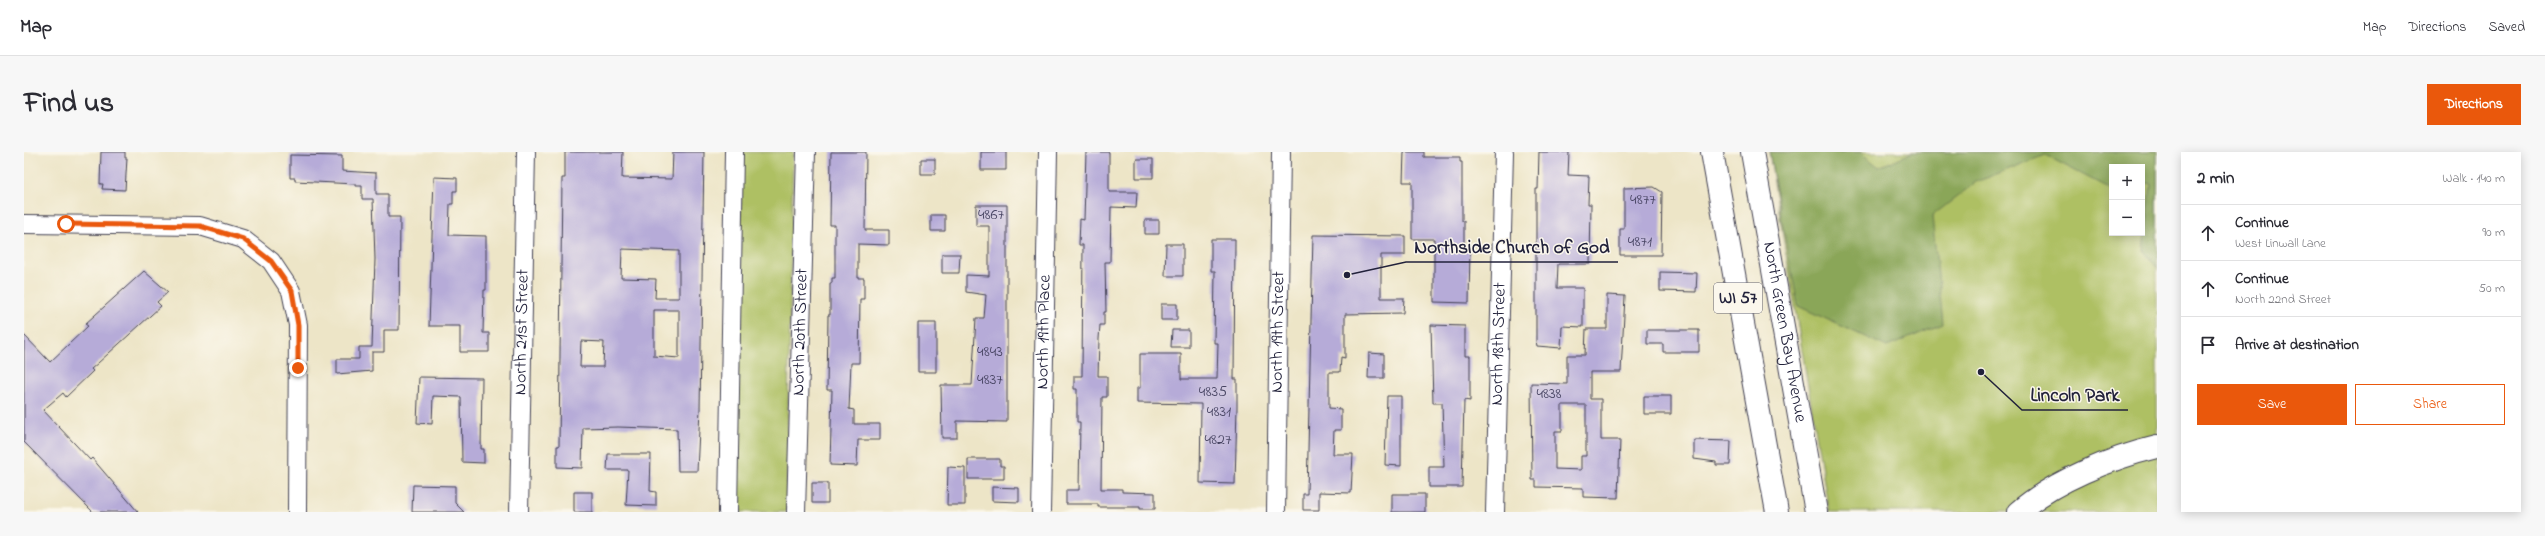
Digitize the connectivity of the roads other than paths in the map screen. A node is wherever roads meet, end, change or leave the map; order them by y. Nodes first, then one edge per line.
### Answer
1 (526, 152) edge
2 (734, 152) edge
3 (806, 152) edge
4 (1048, 152) edge
5 (1280, 152) edge
6 (1504, 152) edge
7 (1712, 152) edge
8 (1752, 152) edge
9 (24, 224) edge
10 (2157, 447) edge
11 (297, 512) edge
12 (519, 512) edge
13 (728, 512) edge
14 (796, 512) edge
15 (1041, 512) edge
16 (1276, 512) edge
17 (1495, 512) edge
18 (1777, 512) edge
19 (1816, 512) edge
20 (2018, 512) edge

1 - 12 street, North 21st Street
2 - 13 street
3 - 14 street, North 20th Street
4 - 15 street, North 19th Place
5 - 16 street, North 19th Street
6 - 17 street, North 18th Street
7 - 18 main road, WI 57
8 - 19 main road, North Green Bay Avenue / WI 57
9 - 11 street
10 - 20 main road

